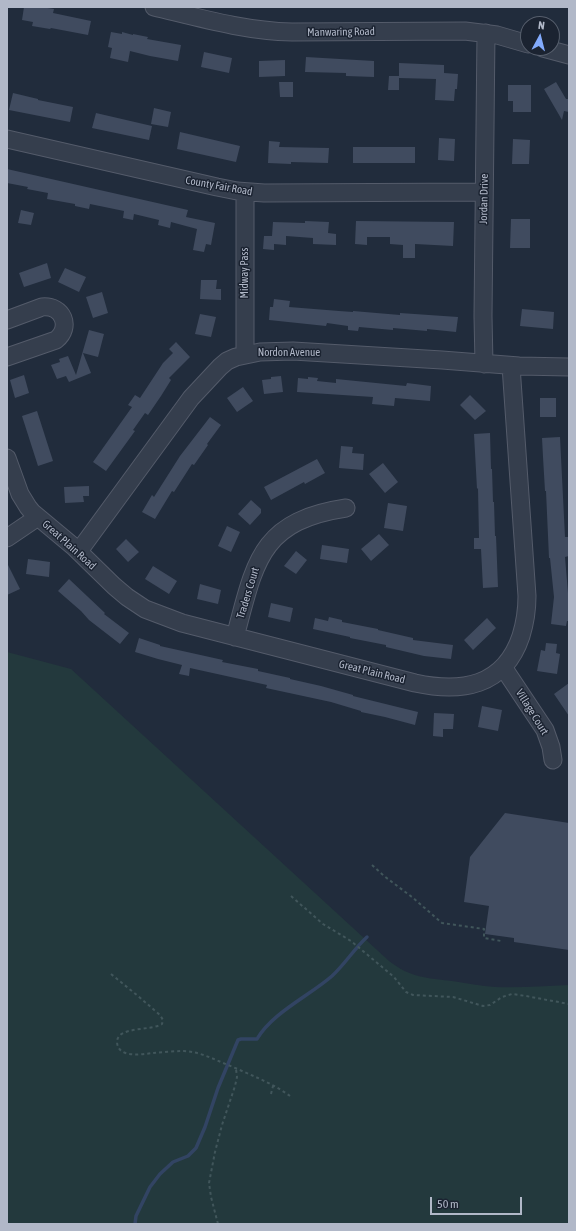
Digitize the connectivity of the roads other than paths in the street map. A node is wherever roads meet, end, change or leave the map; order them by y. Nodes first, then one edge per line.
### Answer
1 (154, 7) edge
2 (486, 33) junction
3 (520, 41) edge
4 (7, 139) edge
5 (245, 192) junction
6 (484, 192) junction
7 (7, 320) edge
8 (245, 354) junction
9 (7, 357) edge
10 (484, 364) junction
11 (511, 366) junction
12 (569, 367) edge
13 (7, 458) edge
14 (346, 508) dead end
15 (38, 517) junction
16 (7, 538) edge
17 (79, 551) junction
18 (235, 637) junction
19 (503, 667) junction
20 (553, 760) dead end

1 - 2 street, Manwaring Road
2 - 3 street, Manwaring Road
2 - 6 street, Jordan Drive
4 - 5 street, County Fair Road
5 - 6 street, County Fair Road
5 - 8 street, Midway Pass
6 - 10 street, Jordan Drive
7 - 9 street
8 - 10 street, Nordon Avenue
8 - 17 street, Nordon Avenue
10 - 11 street, Nordon Avenue
11 - 12 street, Nordon Avenue
11 - 19 street, Great Plain Road
13 - 15 street, Great Plain Road
14 - 18 street, Traders Court
15 - 16 street
15 - 17 street, Great Plain Road
17 - 18 street, Great Plain Road
18 - 19 street, Great Plain Road
19 - 20 street, Village Court

